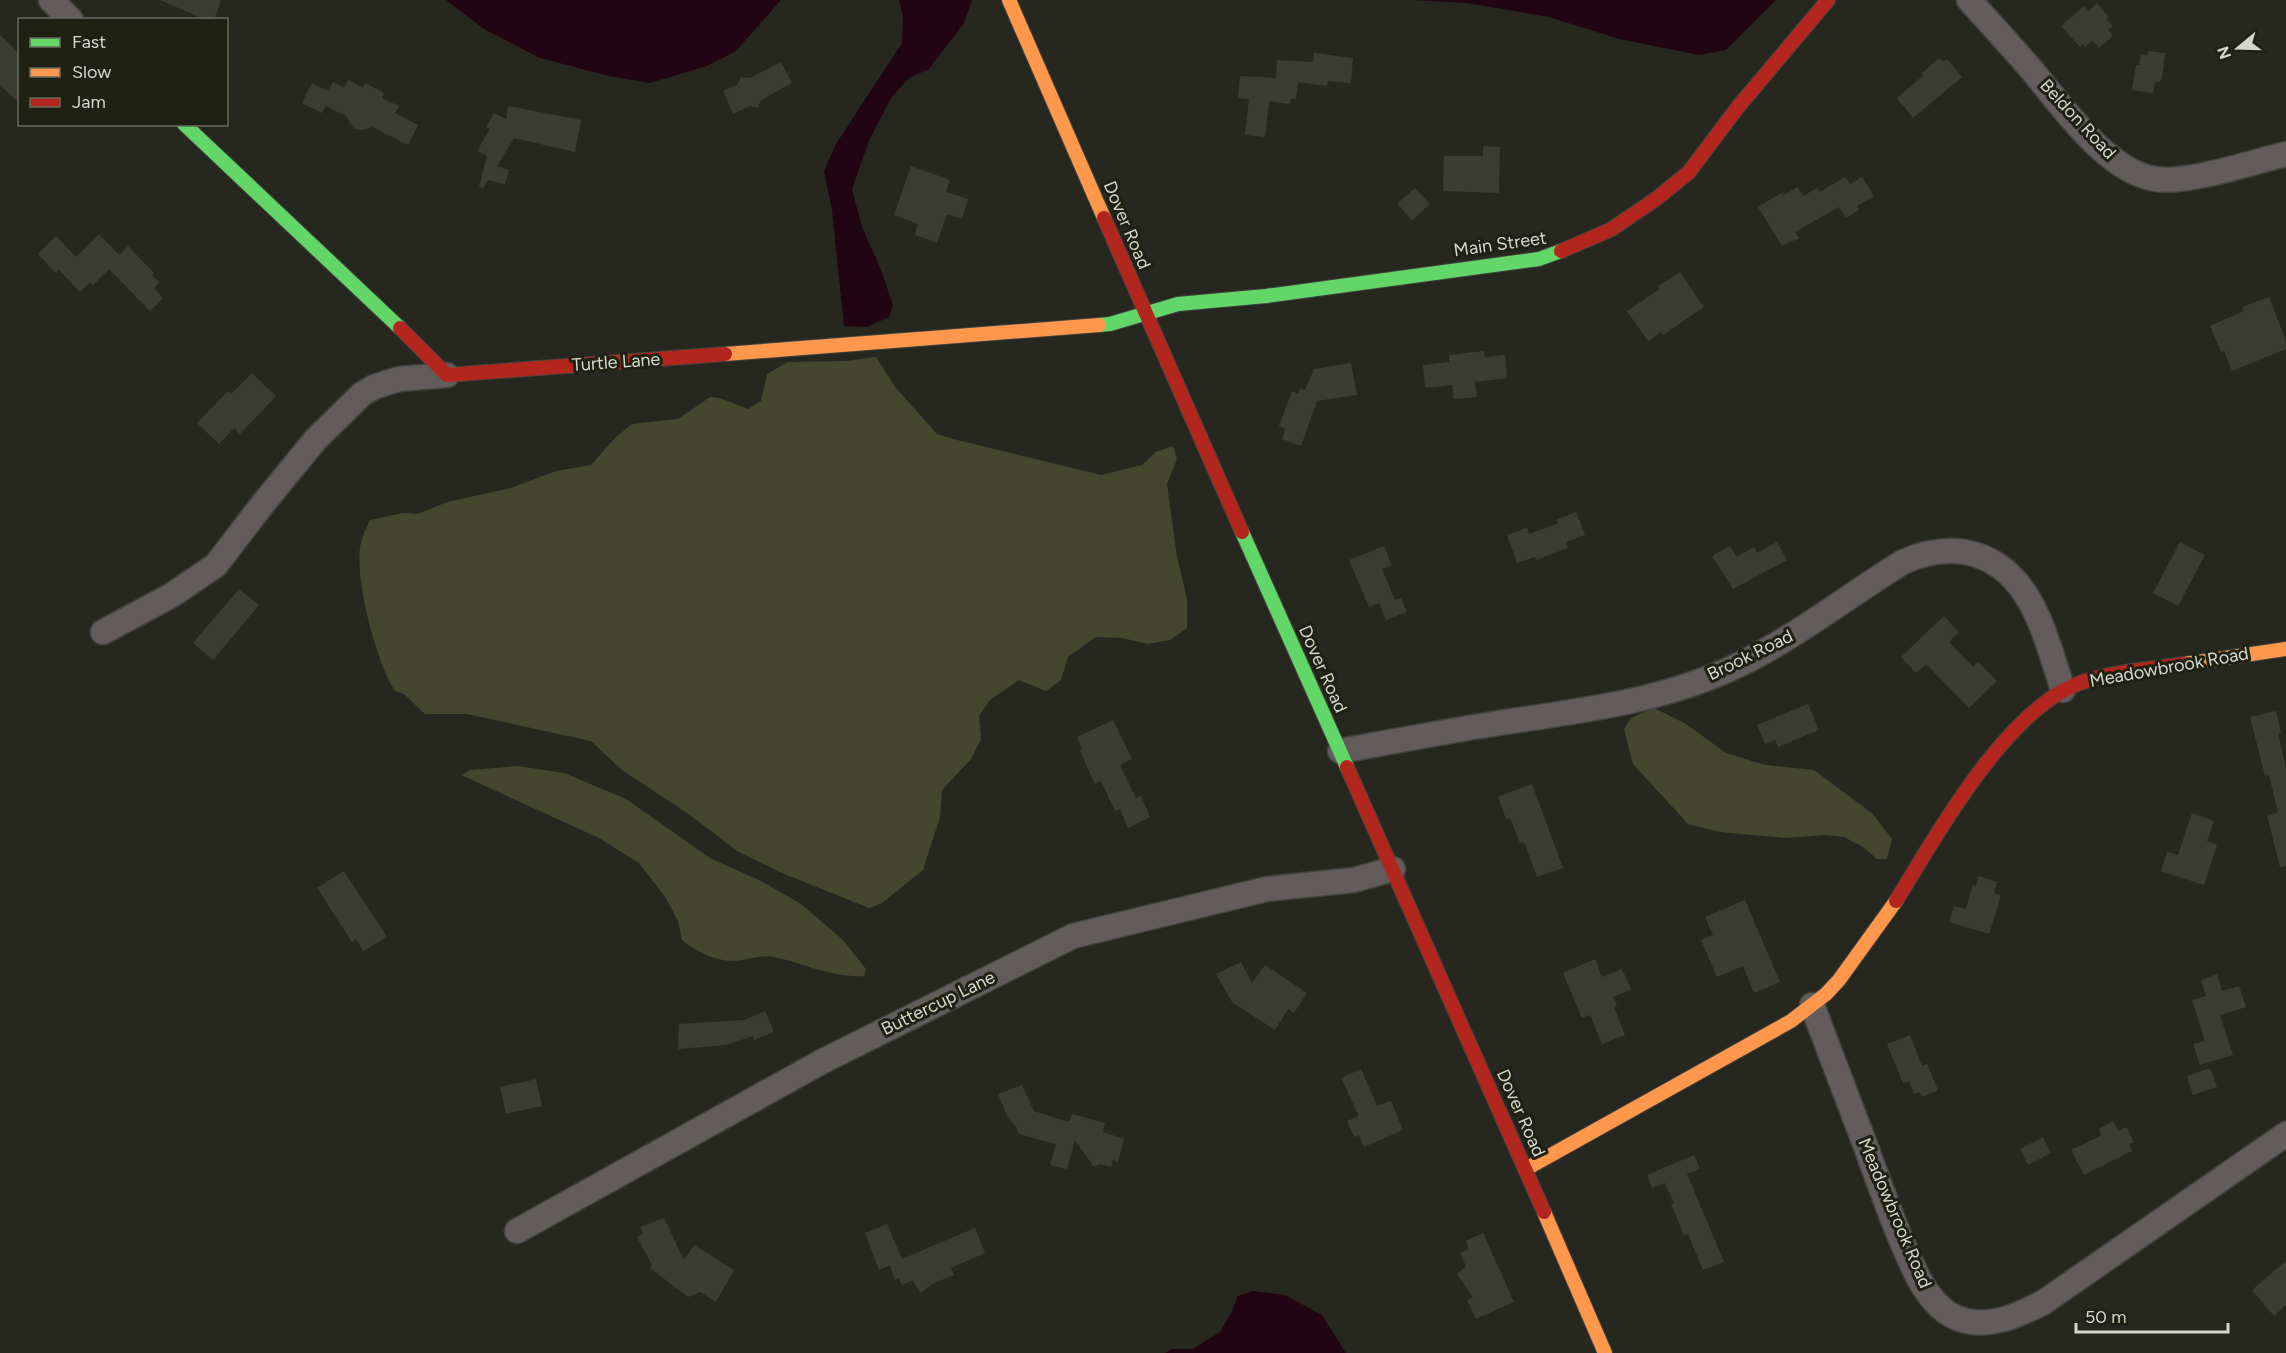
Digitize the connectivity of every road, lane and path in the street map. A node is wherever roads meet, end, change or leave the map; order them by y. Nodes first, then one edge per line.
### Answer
1 (51, 0) edge
2 (1009, 0) edge
3 (1828, 0) edge
4 (1969, 0) edge
5 (70, 18) edge
6 (186, 126) edge
7 (2286, 154) edge
8 (1146, 315) junction
9 (447, 375) junction
10 (103, 632) dead end
11 (2286, 649) edge
12 (2063, 690) junction
13 (1340, 751) junction
14 (1393, 869) junction
15 (1812, 1005) junction
16 (2286, 1134) edge
17 (1526, 1169) junction
18 (518, 1231) dead end
19 (1605, 1353) edge

1 - 5 street
2 - 8 street, Dover Road
3 - 8 street, Main Street
4 - 7 street, Beldon Road
6 - 9 street
8 - 9 street, Turtle Lane
8 - 13 street, Dover Road
9 - 10 street
11 - 12 street, Meadowbrook Road
12 - 13 street, Brook Road
12 - 15 street, Meadowbrook Road
13 - 14 street, Dover Road
14 - 17 street, Dover Road
14 - 18 street, Buttercup Lane
15 - 16 street, Meadowbrook Road
15 - 17 street, Meadowbrook Road
17 - 19 street, Dover Road

